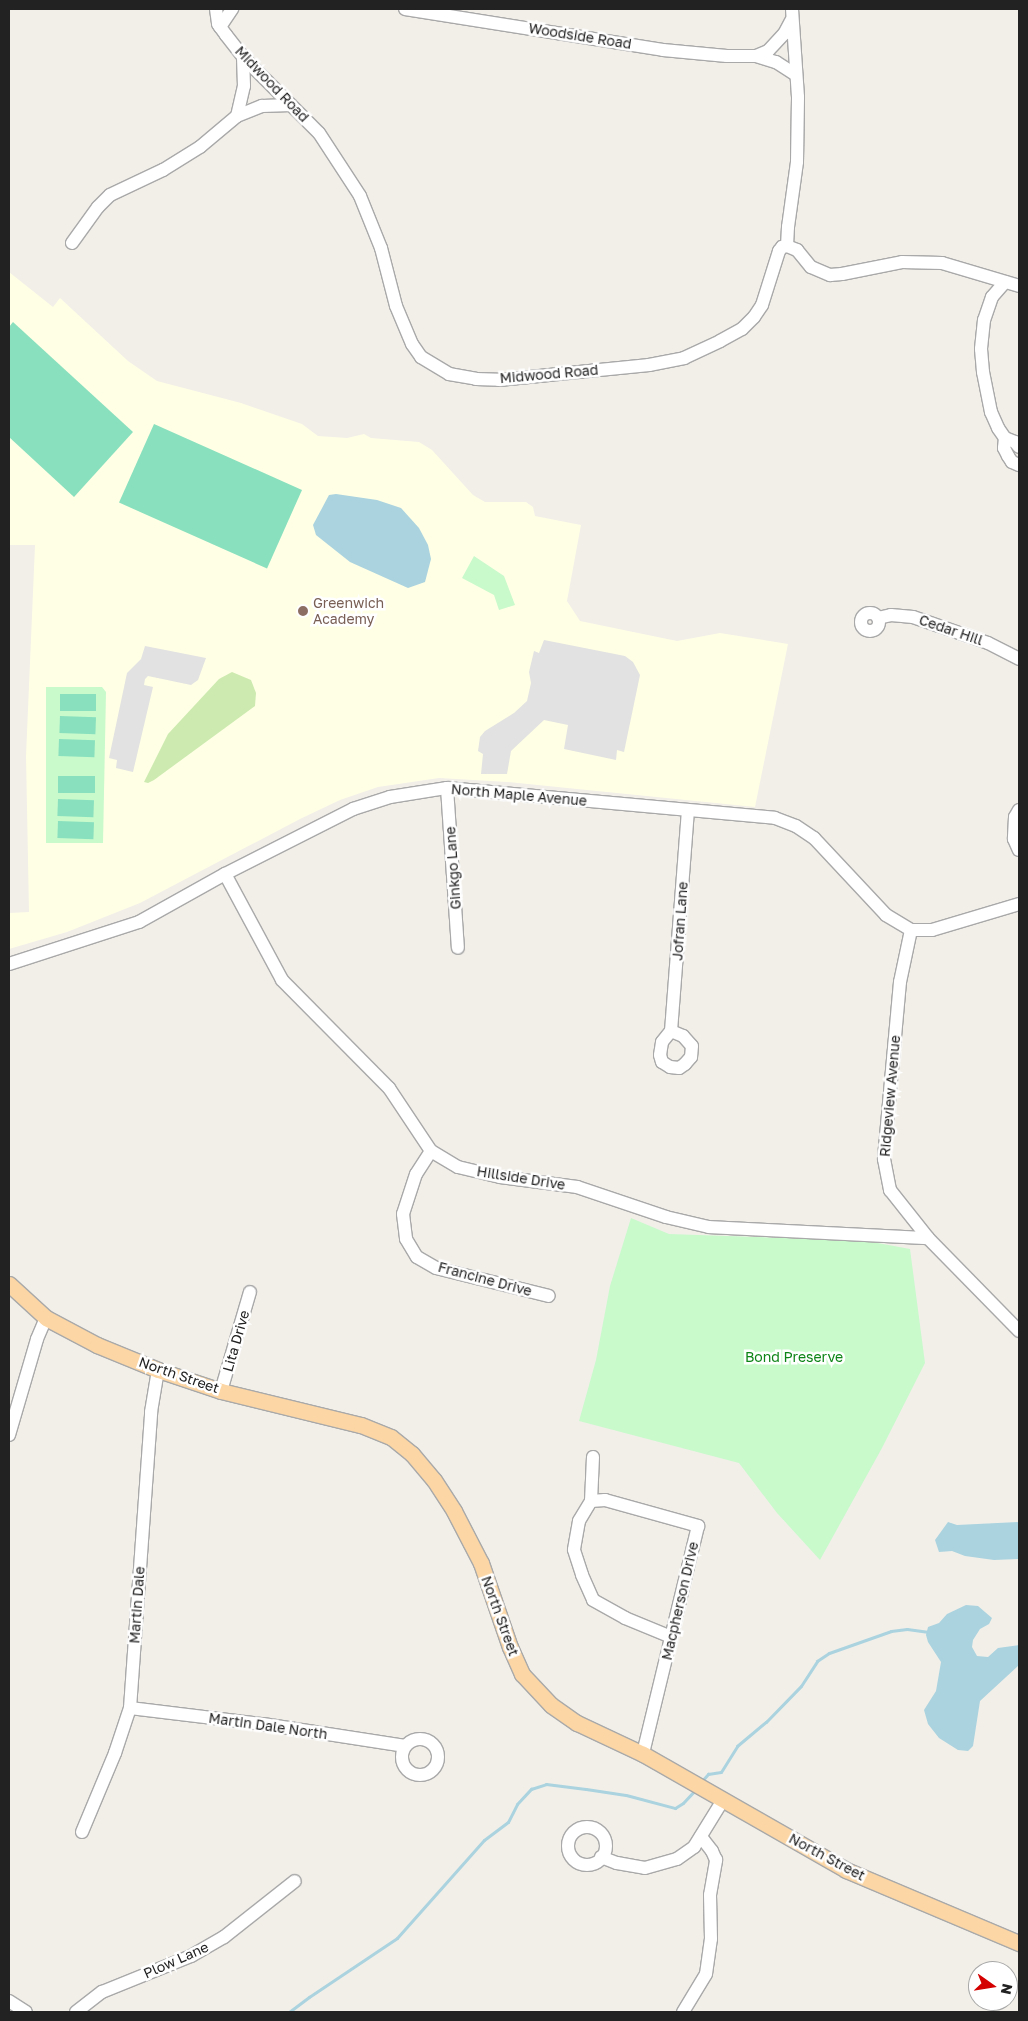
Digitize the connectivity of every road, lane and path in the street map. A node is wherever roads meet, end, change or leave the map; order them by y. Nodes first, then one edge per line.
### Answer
1 (216, 9) edge
2 (232, 9) edge
3 (405, 9) edge
4 (792, 15) edge
5 (220, 27) junction
6 (756, 56) junction
7 (243, 57) junction
8 (796, 75) junction
9 (290, 105) junction
10 (237, 116) junction
11 (72, 243) dead end
12 (788, 246) junction
13 (1005, 282) junction
14 (1019, 286) edge
15 (1005, 438) junction
16 (1019, 447) edge
17 (1019, 465) edge
18 (878, 618) dead end
19 (1019, 659) edge
20 (447, 788) junction
21 (1019, 810) edge
22 (688, 811) junction
23 (1019, 850) edge
24 (225, 874) junction
25 (1019, 904) edge
26 (911, 930) junction
27 (458, 948) dead end
28 (9, 964) edge
29 (671, 1031) dead end
30 (431, 1151) junction
31 (928, 1238) junction
32 (9, 1284) edge
33 (250, 1292) dead end
34 (549, 1296) dead end
35 (46, 1318) junction
36 (1019, 1331) edge
37 (158, 1370) junction
38 (221, 1391) junction
39 (9, 1435) edge
40 (592, 1457) dead end
41 (591, 1501) junction
42 (671, 1637) junction
43 (130, 1708) junction
44 (405, 1746) dead end
45 (643, 1754) junction
46 (723, 1800) junction
47 (82, 1832) dead end
48 (701, 1837) junction
49 (601, 1857) dead end
50 (295, 1881) dead end
51 (1019, 1941) edge
52 (9, 2001) edge
53 (26, 2012) edge
54 (76, 2012) edge
55 (683, 2012) edge

1 - 5 street, Midwood Road
2 - 5 street
3 - 6 street, Woodside Road
4 - 6 street
4 - 8 street
5 - 7 street, Midwood Road
6 - 8 street, Woodside Road
7 - 9 street, Midwood Road
7 - 10 street
8 - 12 street
9 - 10 street
9 - 12 street, Midwood Road
10 - 11 street
12 - 13 street
13 - 14 street
13 - 15 street
15 - 16 street
15 - 17 street
18 - 19 street, Cedar Hill
20 - 22 street, North Maple Avenue
20 - 24 street, North Maple Avenue
20 - 27 street, Ginkgo Lane
21 - 23 street
22 - 26 street, North Maple Avenue
22 - 29 street, Jofran Lane
24 - 28 street, North Maple Avenue
24 - 30 street, Hillside Drive
25 - 26 street
26 - 31 street, Ridgeview Avenue
30 - 31 street, Hillside Drive
30 - 34 street, Francine Drive
31 - 36 street, Ridgeview Avenue
32 - 35 main road, North Street
33 - 38 street, Lita Drive
35 - 37 main road, North Street
35 - 39 street
37 - 38 main road, North Street
37 - 43 street, Martin Dale
38 - 45 main road, North Street
40 - 41 street
41 - 42 street
41 - 42 street, Macpherson Drive
42 - 45 street, Macpherson Drive
43 - 44 street, Martin Dale North
43 - 47 street, Martin Dale
45 - 46 main road, North Street
46 - 48 street
46 - 51 main road, North Street
48 - 49 street
48 - 55 street
50 - 54 street, Plow Lane
52 - 53 street

